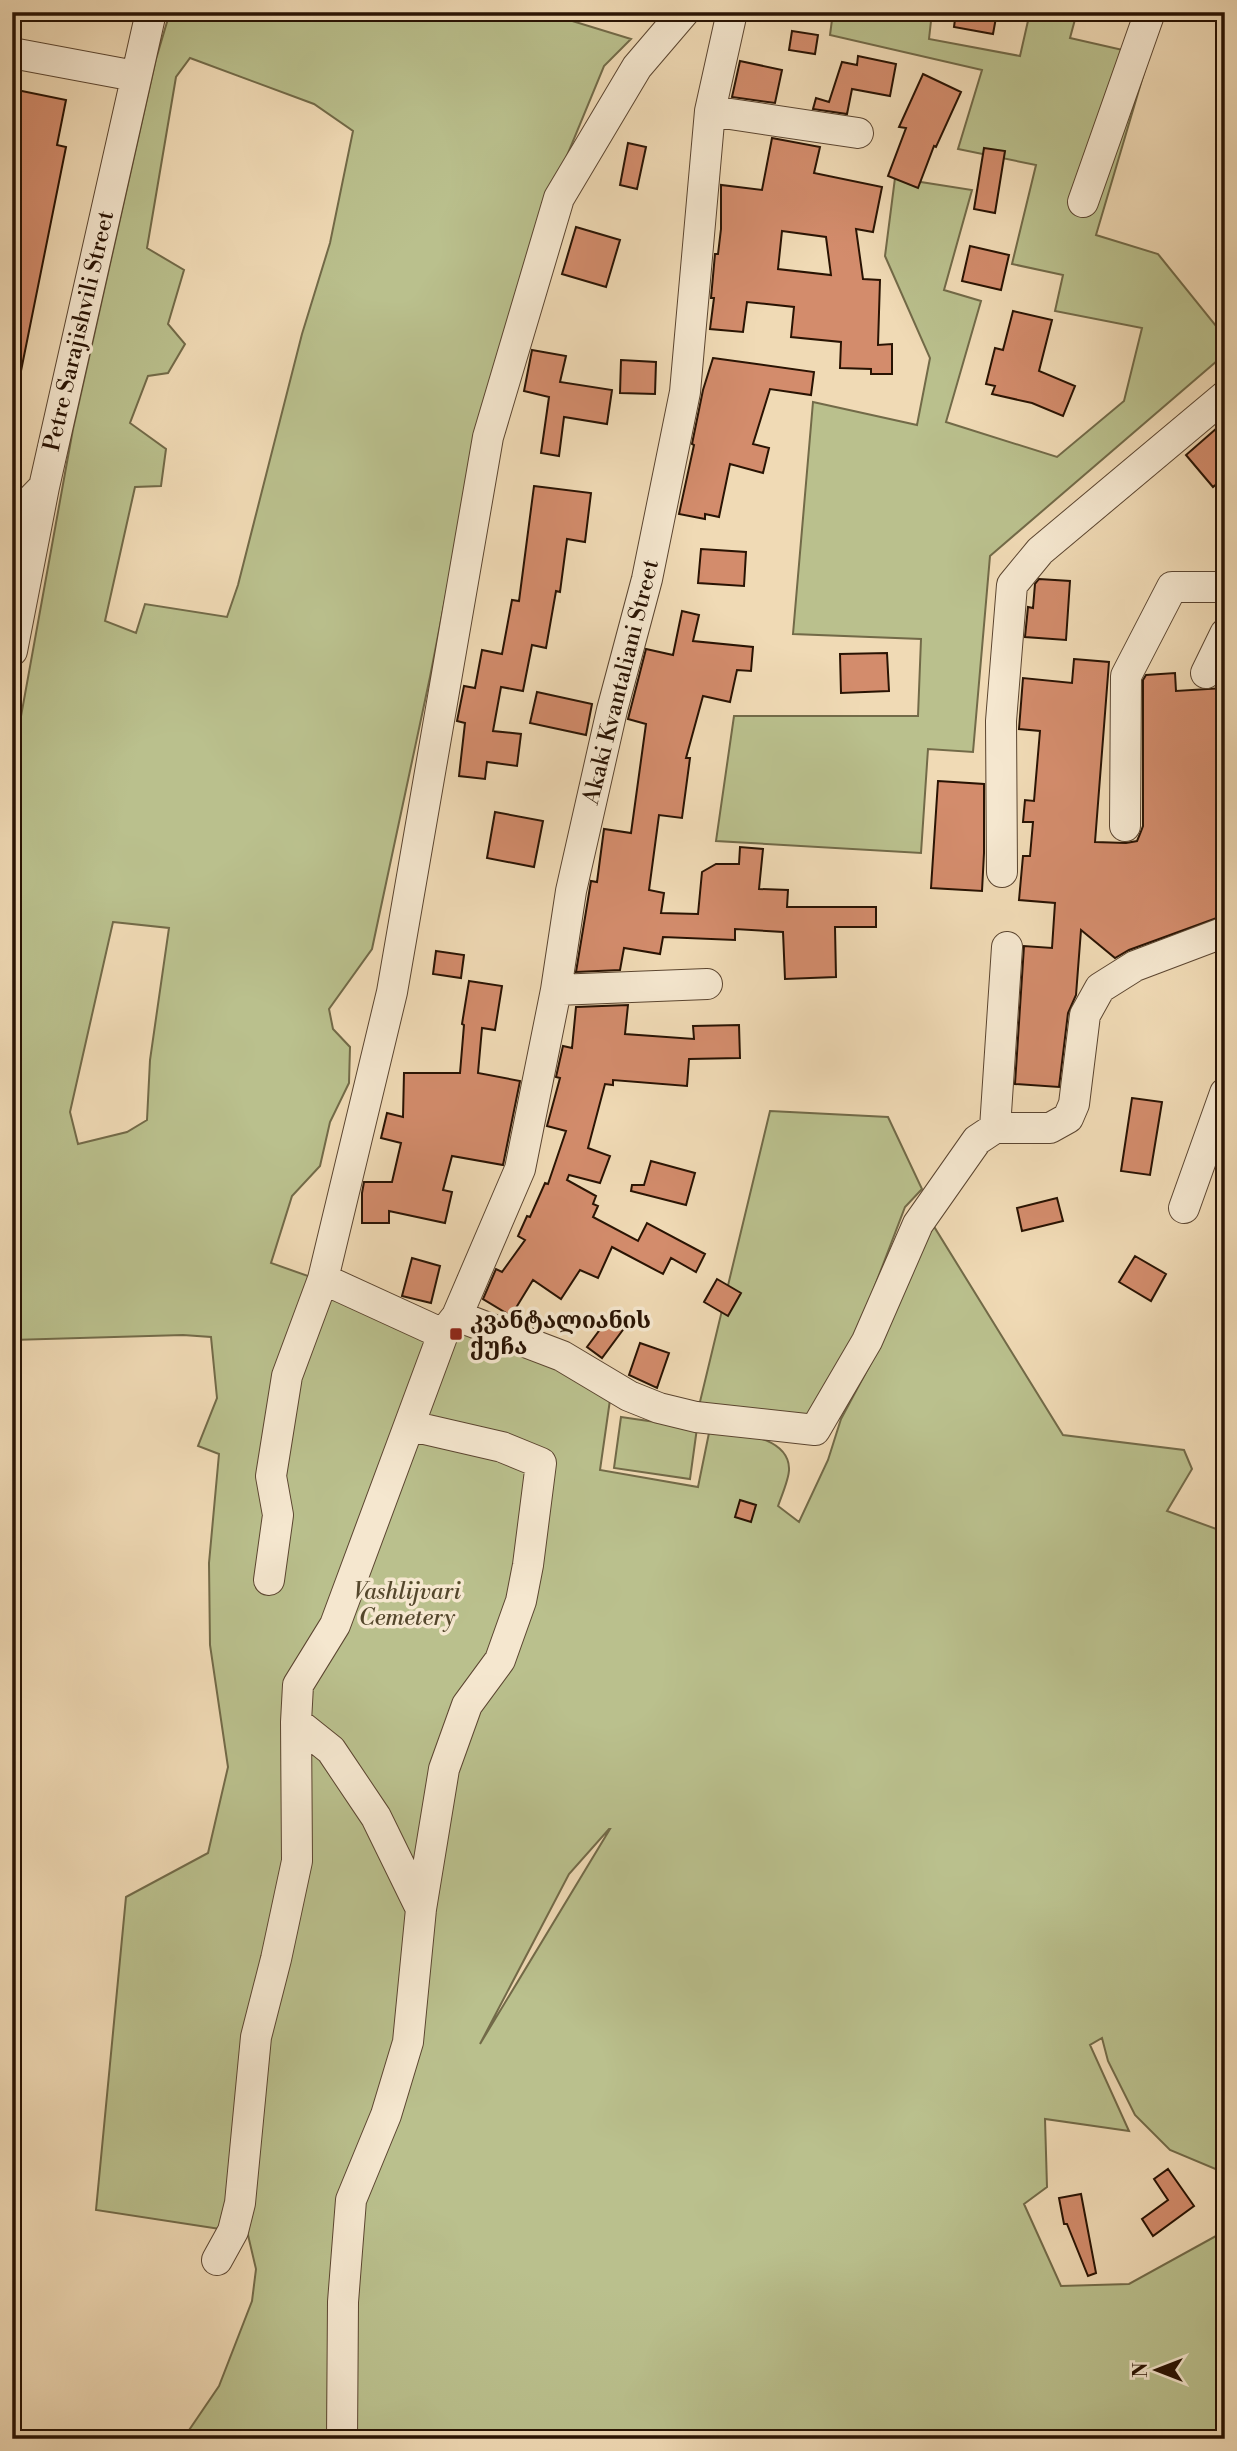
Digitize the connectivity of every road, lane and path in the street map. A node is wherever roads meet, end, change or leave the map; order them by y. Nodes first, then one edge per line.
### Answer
1 (151, 12) edge
2 (684, 12) edge
3 (732, 12) edge
4 (1150, 12) edge
5 (12, 53) edge
6 (135, 76) junction
7 (710, 111) junction
8 (858, 132) dead end
9 (1083, 202) dead end
10 (1225, 396) edge
11 (44, 487) junction
12 (12, 488) edge
13 (23, 527) edge
14 (1225, 587) edge
15 (1225, 634) edge
16 (12, 651) edge
17 (1206, 673) dead end
18 (1125, 826) dead end
19 (1002, 872) dead end
20 (1225, 932) edge
21 (1007, 947) dead end
22 (706, 984) dead end
23 (556, 990) junction
24 (1225, 1093) edge
25 (995, 1128) junction
26 (1184, 1208) dead end
27 (323, 1279) junction
28 (450, 1325) junction
29 (411, 1426) junction
30 (269, 1580) dead end
31 (296, 1722) junction
32 (421, 1909) junction
33 (218, 2260) dead end
34 (342, 2439) edge

1 - 6 street, Petre Sarajishvili Street
2 - 27 street
3 - 7 street, Akaki Kvantaliani Street
4 - 9 street
5 - 6 street
6 - 11 street, Petre Sarajishvili Street
7 - 8 street
7 - 23 street, Akaki Kvantaliani Street
10 - 19 street
11 - 12 street
11 - 13 street, Petre Sarajishvili Street
13 - 16 street, Petre Sarajishvili Street
14 - 18 street
15 - 17 street
20 - 25 street
21 - 25 street
22 - 23 street
23 - 28 street, Akaki Kvantaliani Street
24 - 26 street
25 - 28 street
27 - 28 street
27 - 30 street
28 - 29 street, Akaki Kvantaliani Street
29 - 31 street, Akaki Kvantaliani Street
29 - 32 street
31 - 32 street
31 - 33 street, Akaki Kvantaliani Street
32 - 34 street

